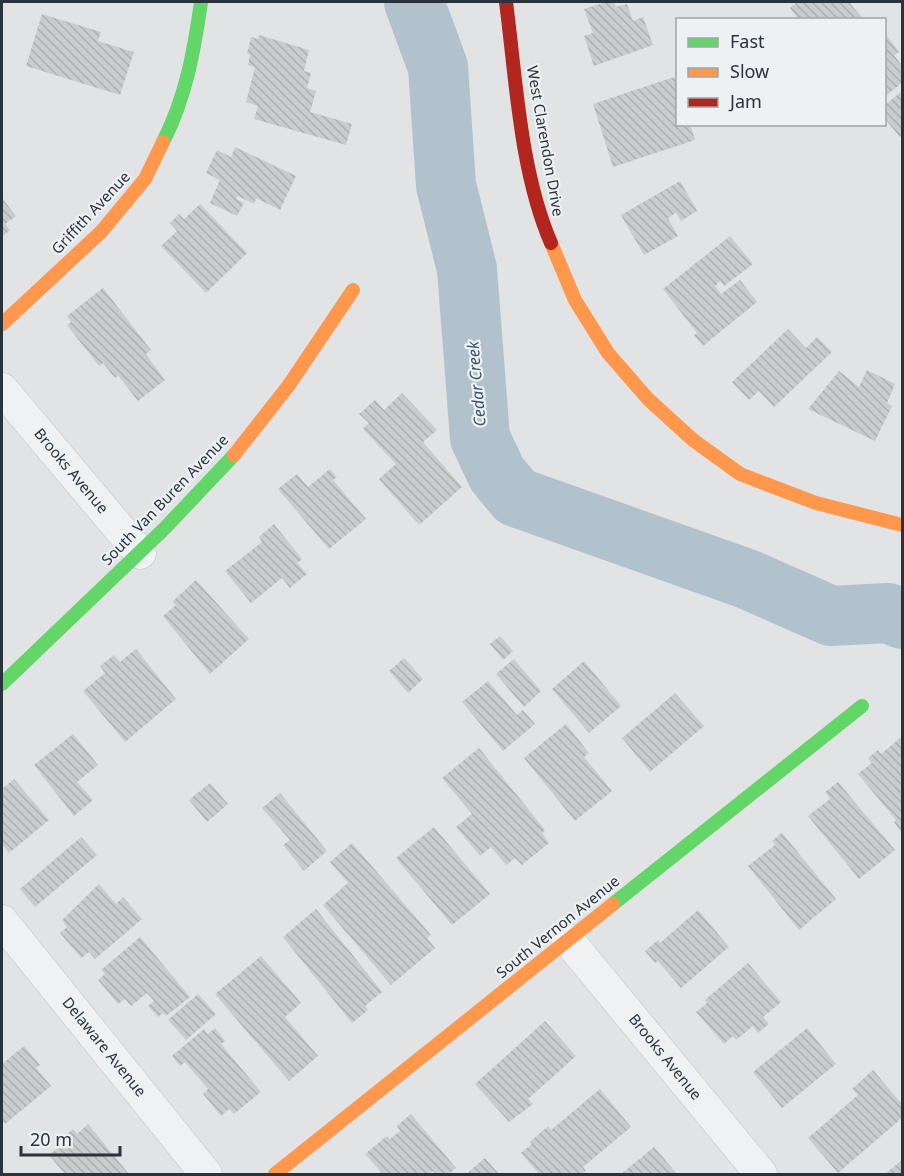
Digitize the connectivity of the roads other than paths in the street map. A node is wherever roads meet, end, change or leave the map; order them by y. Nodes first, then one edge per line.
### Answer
1 (201, 2) edge
2 (506, 2) edge
3 (353, 290) dead end
4 (2, 324) edge
5 (2, 389) edge
6 (903, 525) edge
7 (140, 554) junction
8 (2, 684) edge
9 (862, 706) dead end
10 (2, 921) edge
11 (568, 940) junction
12 (206, 1174) edge
13 (275, 1174) edge
14 (761, 1174) edge

1 - 4 street, Griffith Avenue
2 - 6 street, West Clarendon Drive
3 - 7 street, South Van Buren Avenue
5 - 7 street, Brooks Avenue
7 - 8 street, South Van Buren Avenue
9 - 11 street, South Vernon Avenue
10 - 12 street, Delaware Avenue
11 - 13 street, South Vernon Avenue
11 - 14 street, Brooks Avenue

